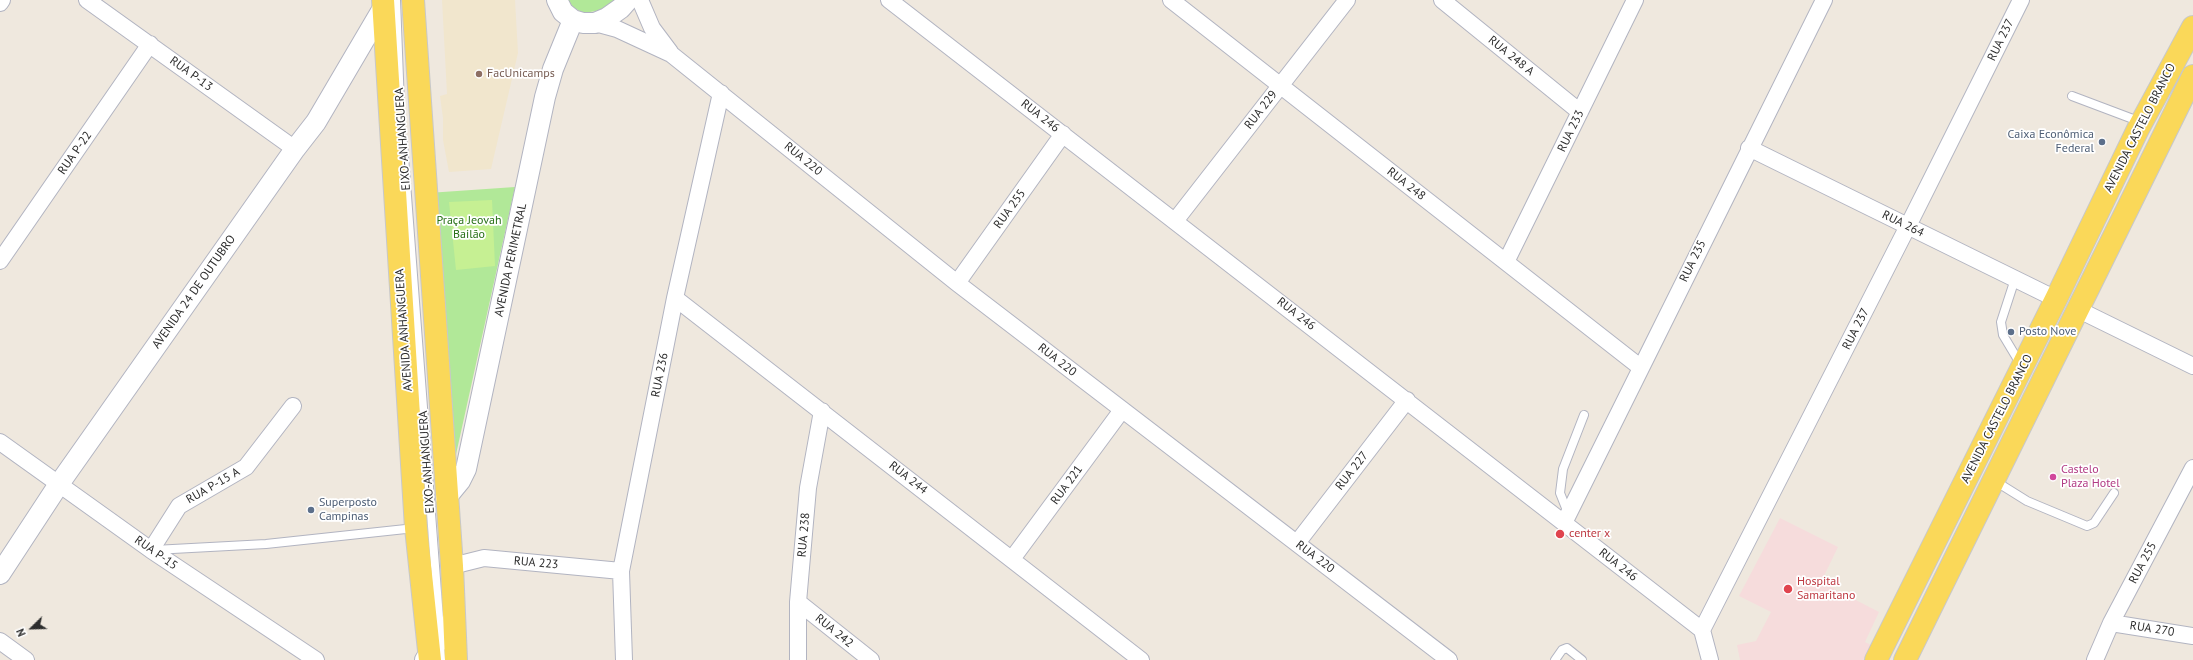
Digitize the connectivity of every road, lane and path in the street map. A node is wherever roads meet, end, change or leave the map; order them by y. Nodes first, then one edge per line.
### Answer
1 (2, 0) edge
2 (87, 0) edge
3 (413, 0) edge
4 (557, 0) edge
5 (628, 0) edge
6 (640, 0) edge
7 (889, 0) edge
8 (1171, 0) edge
9 (1347, 0) edge
10 (1442, 0) edge
11 (1635, 0) edge
12 (1824, 0) edge
13 (2021, 0) edge
14 (387, 2) edge
15 (0, 4) edge
16 (574, 20) junction
17 (595, 22) junction
18 (2193, 27) edge
19 (150, 44) junction
20 (671, 54) junction
21 (2193, 76) edge
22 (1280, 86) junction
23 (721, 93) junction
24 (2072, 96) dead end
25 (1580, 112) junction
26 (401, 114) dead end
27 (2142, 123) junction
28 (1064, 134) junction
29 (402, 138) dead end
30 (295, 148) junction
31 (1749, 148) junction
32 (1175, 220) junction
33 (1908, 226) junction
34 (0, 261) edge
35 (1506, 262) junction
36 (2015, 279) junction
37 (957, 283) junction
38 (675, 298) junction
39 (2056, 299) junction
40 (2079, 310) junction
41 (2193, 366) edge
42 (1640, 367) junction
43 (2022, 368) junction
44 (1407, 400) junction
45 (293, 406) dead end
46 (1122, 410) junction
47 (822, 411) junction
48 (1584, 415) dead end
49 (0, 442) edge
50 (2193, 468) edge
51 (1995, 480) junction
52 (59, 484) junction
53 (2114, 493) dead end
54 (446, 498) junction
55 (1566, 518) junction
56 (416, 528) junction
57 (1297, 543) junction
58 (151, 550) junction
59 (1012, 560) junction
60 (452, 566) junction
61 (621, 570) junction
62 (0, 574) edge
63 (798, 602) junction
64 (454, 618) junction
65 (2111, 623) junction
66 (1702, 630) junction
67 (2193, 636) edge
68 (0, 641) edge
69 (433, 655) edge
70 (26, 660) edge
71 (316, 660) edge
72 (456, 660) edge
73 (624, 660) edge
74 (798, 660) edge
75 (871, 660) edge
76 (1141, 660) edge
77 (1449, 660) edge
78 (1555, 660) edge
79 (1582, 660) edge
80 (1710, 660) edge
81 (1876, 660) edge
82 (1905, 660) edge
83 (2095, 660) edge

1 - 15 street
2 - 19 street, RUA P-13
3 - 54 main road
4 - 16 street
5 - 17 street
6 - 20 street, RUA 220
7 - 28 street, RUA 246
8 - 22 street, RUA 248
9 - 22 street, RUA 229
10 - 25 street, RUA 248 A
11 - 25 street, RUA 233
12 - 31 street, RUA 235
13 - 33 street, RUA 237
14 - 26 lane, EIXO-ANHANGUERA
14 - 30 street, AVENIDA 24 DE OUTUBRO
14 - 56 main road, AVENIDA ANHANGUERA
16 - 17 street
16 - 54 street, AVENIDA PERIMETRAL
17 - 20 street, RUA 220
18 - 27 main road, AVENIDA CASTELO BRANCO
19 - 30 street, RUA P-13
19 - 34 street, RUA P-22
20 - 23 street, RUA 220
21 - 40 main road, AVENIDA CASTELO BRANCO
22 - 32 street, RUA 229
22 - 35 street, RUA 248
23 - 37 street, RUA 220
23 - 38 street, RUA 236
24 - 27 lane
25 - 35 street, RUA 233
27 - 39 main road, AVENIDA CASTELO BRANCO
28 - 32 street, RUA 246
28 - 37 street, RUA 255
29 - 69 lane, EIXO-ANHANGUERA
30 - 52 street, AVENIDA 24 DE OUTUBRO
31 - 33 street, RUA 264
31 - 42 street, RUA 235
32 - 44 street, RUA 246
33 - 36 street, RUA 264
33 - 66 street, RUA 237
35 - 42 street, RUA 248
36 - 39 street, RUA 264
36 - 43 lane
37 - 46 street, RUA 220
38 - 47 street, RUA 244
38 - 61 street, RUA 236
39 - 43 main road, AVENIDA CASTELO BRANCO
40 - 41 street
40 - 51 main road, AVENIDA CASTELO BRANCO
42 - 55 street, RUA 235
43 - 81 main road, AVENIDA CASTELO BRANCO
44 - 55 street, RUA 246
44 - 57 street, RUA 227
45 - 58 street, RUA P-15 A
46 - 57 street, RUA 220
46 - 59 street, RUA 221
47 - 59 street, RUA 244
47 - 63 street, RUA 238
48 - 55 lane
49 - 52 street, RUA P-15
50 - 65 street, RUA 255
51 - 53 lane
51 - 82 main road, AVENIDA CASTELO BRANCO
52 - 58 street, RUA P-15
52 - 62 street, AVENIDA 24 DE OUTUBRO
54 - 60 main road
55 - 66 street, RUA 246
56 - 58 lane
56 - 69 main road, AVENIDA ANHANGUERA
57 - 77 street, RUA 220
58 - 71 street, RUA P-15
59 - 76 street, RUA 244
60 - 61 street, RUA 223
60 - 64 main road
61 - 73 street, RUA 236
63 - 74 street, RUA 238
63 - 75 street, RUA 242
64 - 69 street
64 - 72 main road
65 - 67 street, RUA 270
65 - 83 street, RUA 255
66 - 80 street
68 - 70 street
78 - 79 lane

